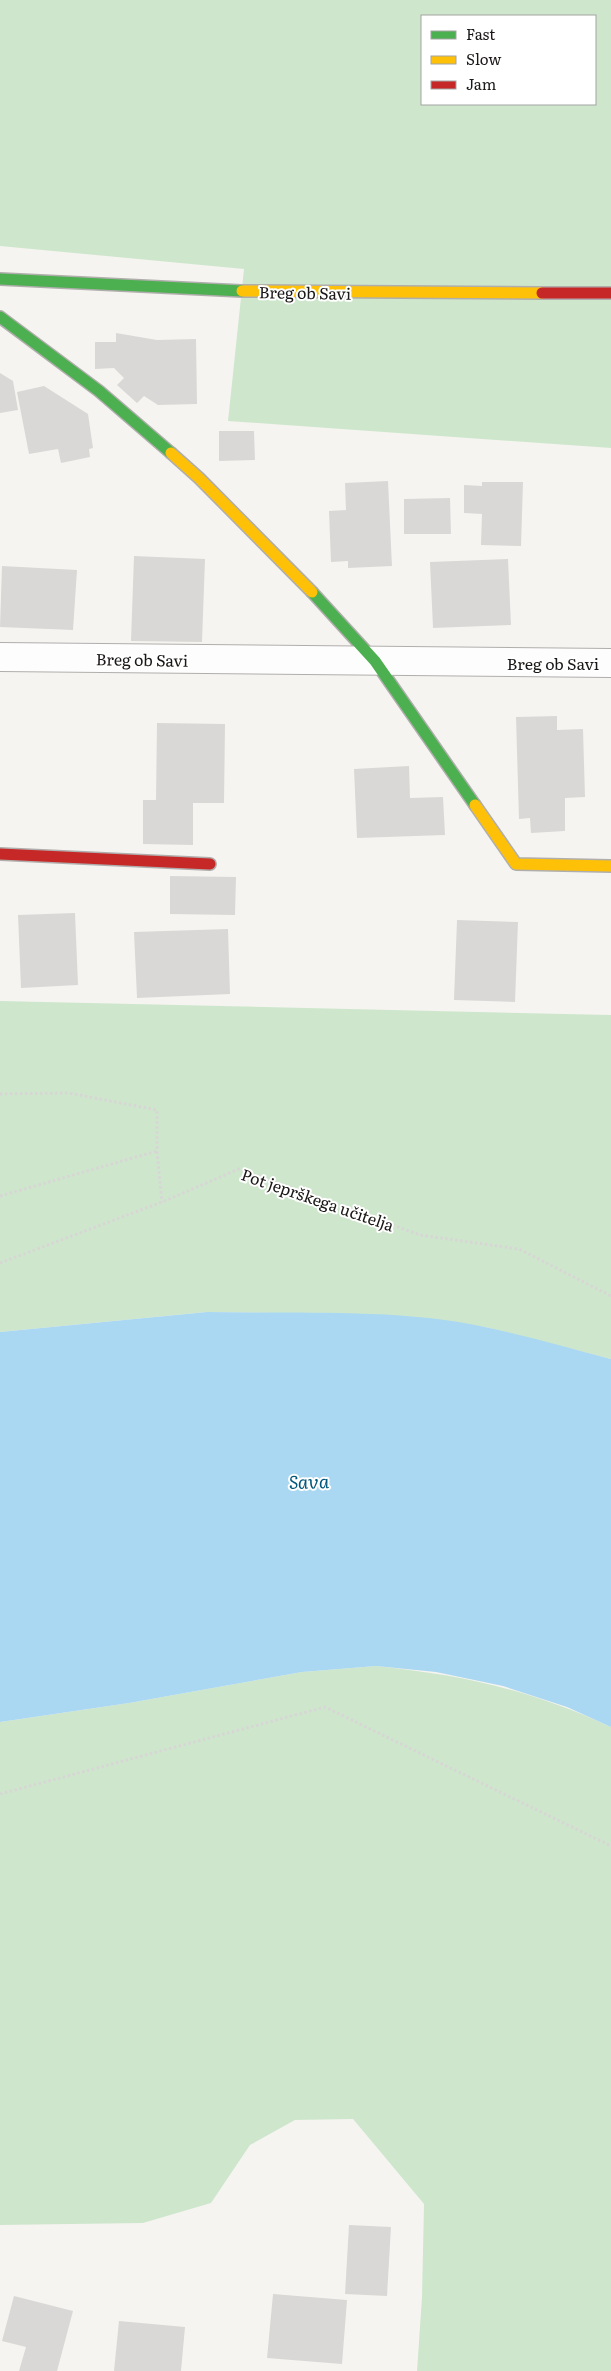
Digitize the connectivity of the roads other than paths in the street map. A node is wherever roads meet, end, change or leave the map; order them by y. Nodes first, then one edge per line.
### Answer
1 (0, 279) edge
2 (611, 293) edge
3 (0, 317) edge
4 (0, 658) edge
5 (375, 661) junction
6 (611, 663) edge
7 (0, 854) edge
8 (210, 864) dead end
9 (611, 866) edge

1 - 2 street, Breg ob Savi
3 - 5 street
4 - 5 street, Breg ob Savi
5 - 6 street, Breg ob Savi
5 - 9 street
7 - 8 street

